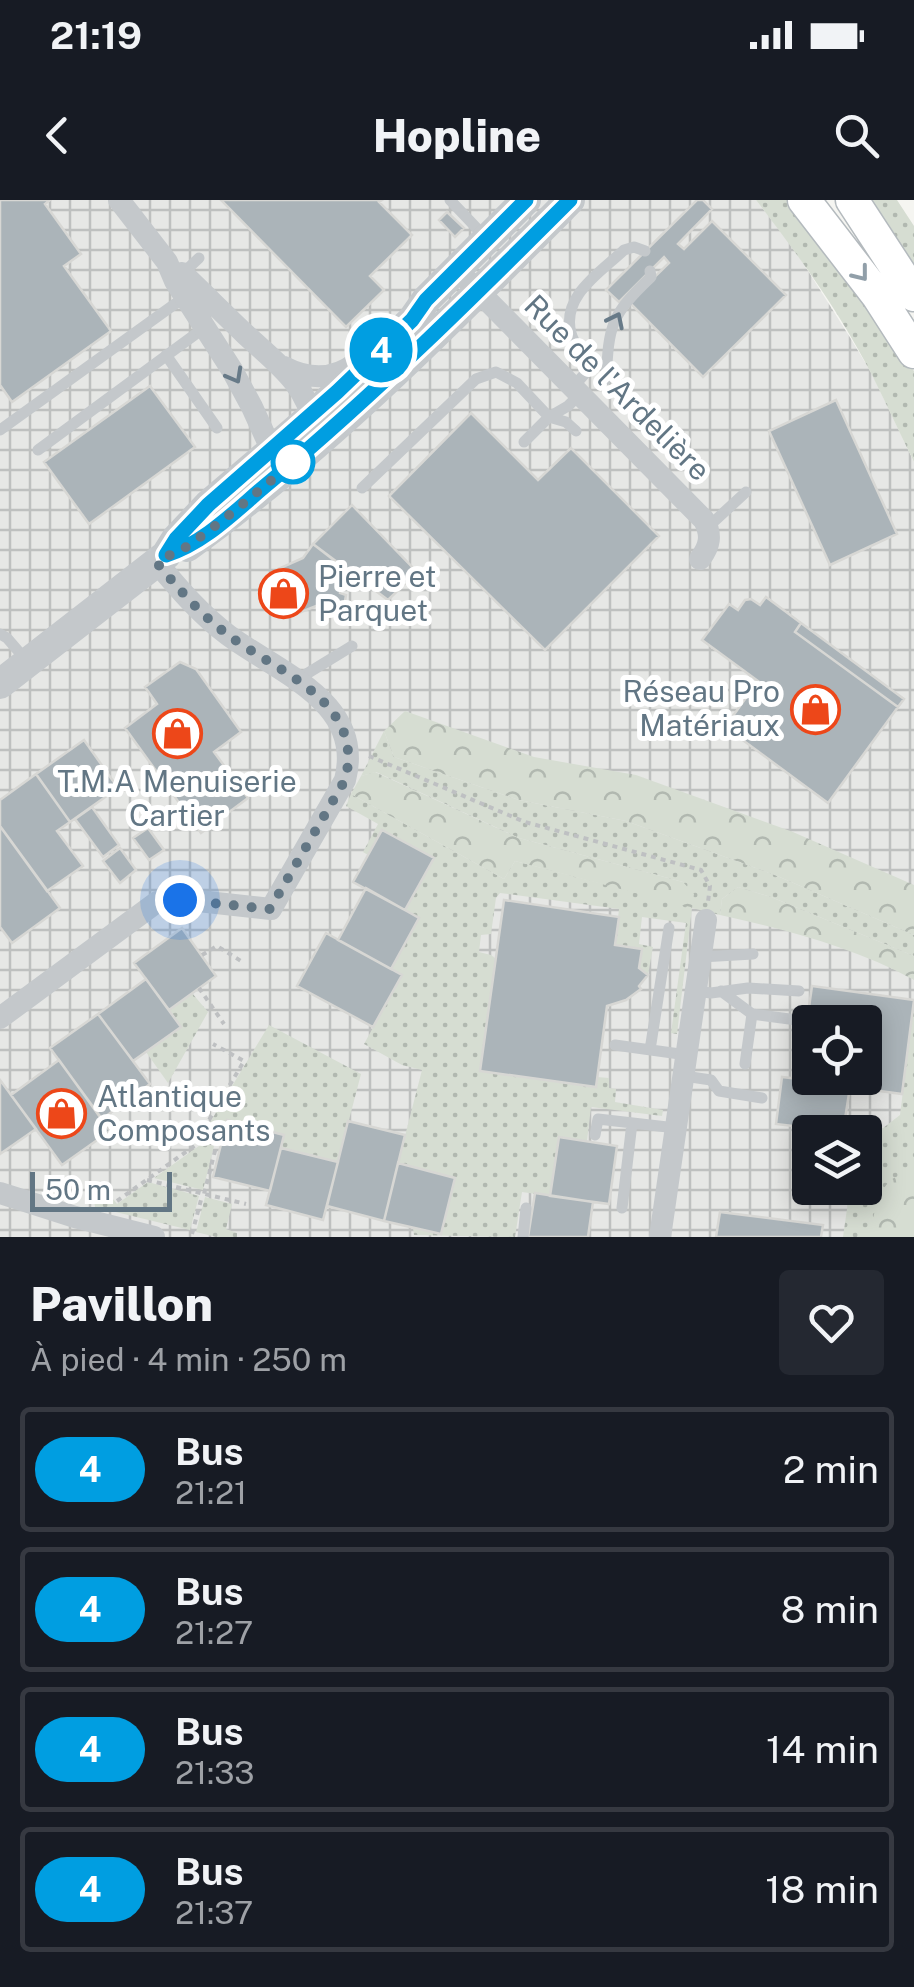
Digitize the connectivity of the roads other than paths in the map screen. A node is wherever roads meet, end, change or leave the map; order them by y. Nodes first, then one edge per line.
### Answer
1 (120, 200) edge
2 (450, 200) edge
3 (526, 200) edge
4 (570, 200) edge
5 (804, 200) edge
6 (852, 200) edge
7 (486, 238) junction
8 (645, 252) dead end
9 (509, 262) junction
10 (456, 269) junction
11 (650, 271) dead end
12 (185, 276) junction
13 (479, 292) junction
14 (914, 296) edge
15 (426, 300) junction
16 (215, 320) junction
17 (914, 352) edge
18 (166, 355) junction
19 (283, 366) junction
20 (606, 380) dead end
21 (576, 391) junction
22 (549, 417) junction
23 (217, 428) dead end
24 (313, 429) junction
25 (0, 430) edge
26 (576, 431) dead end
27 (524, 442) dead end
28 (38, 450) dead end
29 (276, 461) junction
30 (362, 488) dead end
31 (746, 492) dead end
32 (708, 527) junction
33 (162, 559) junction
34 (700, 559) dead end
35 (0, 634) edge
36 (352, 646) dead end
37 (28, 663) junction
38 (295, 680) junction
39 (0, 684) edge
40 (706, 916) road end
41 (669, 928) dead end
42 (753, 954) dead end
43 (701, 957) junction
44 (696, 990) junction
45 (722, 991) junction
46 (799, 991) dead end
47 (752, 1014) junction
48 (0, 1018) edge
49 (792, 1019) edge
50 (615, 1045) dead end
51 (650, 1050) junction
52 (744, 1064) dead end
53 (685, 1065) junction
54 (762, 1098) dead end
55 (632, 1123) junction
56 (676, 1128) junction
57 (595, 1135) dead end
58 (0, 1193) edge
59 (526, 1208) dead end
60 (622, 1208) dead end
61 (71, 1227) edge
62 (154, 1237) edge
63 (523, 1237) edge
64 (660, 1237) edge

1 - 12 street
2 - 7 lane
3 - 7 street
4 - 9 street
5 -> 17 main road
6 - 14 main road
7 - 9 lane
7 - 10 street
8 - 21 lane
9 - 13 street
10 - 13 street, Rue de l'Ardelière
10 - 15 street
20 -> 11 lane
12 - 16 street
12 - 25 lane
13 - 21 street, Rue de l'Ardelière
13 - 24 street
15 - 19 street
15 - 24 street
16 - 18 lane
16 - 19 street
16 -> 29 street
18 - 23 lane
18 - 28 lane
19 - 24 street
21 - 22 lane
21 - 32 street, Rue de l'Ardelière
22 - 26 lane
22 - 27 lane
22 - 30 lane
24 - 29 street
29 - 33 street
31 - 32 lane
32 - 34 street, Rue de l'Ardelière
33 - 37 street
33 - 38 street
35 - 37 lane
36 - 38 lane
37 - 39 street
38 - 48 street
40 - 43 street
41 - 51 lane
42 - 43 lane
43 - 44 street
44 - 45 lane
44 - 53 street
45 - 46 lane
45 - 47 lane
47 - 49 lane
47 - 52 lane
50 - 51 lane
51 - 53 lane
53 - 54 lane
53 - 56 street
55 - 56 lane
55 - 57 lane
55 - 60 lane
56 - 64 street
58 - 61 street
59 - 63 lane
61 - 62 street

